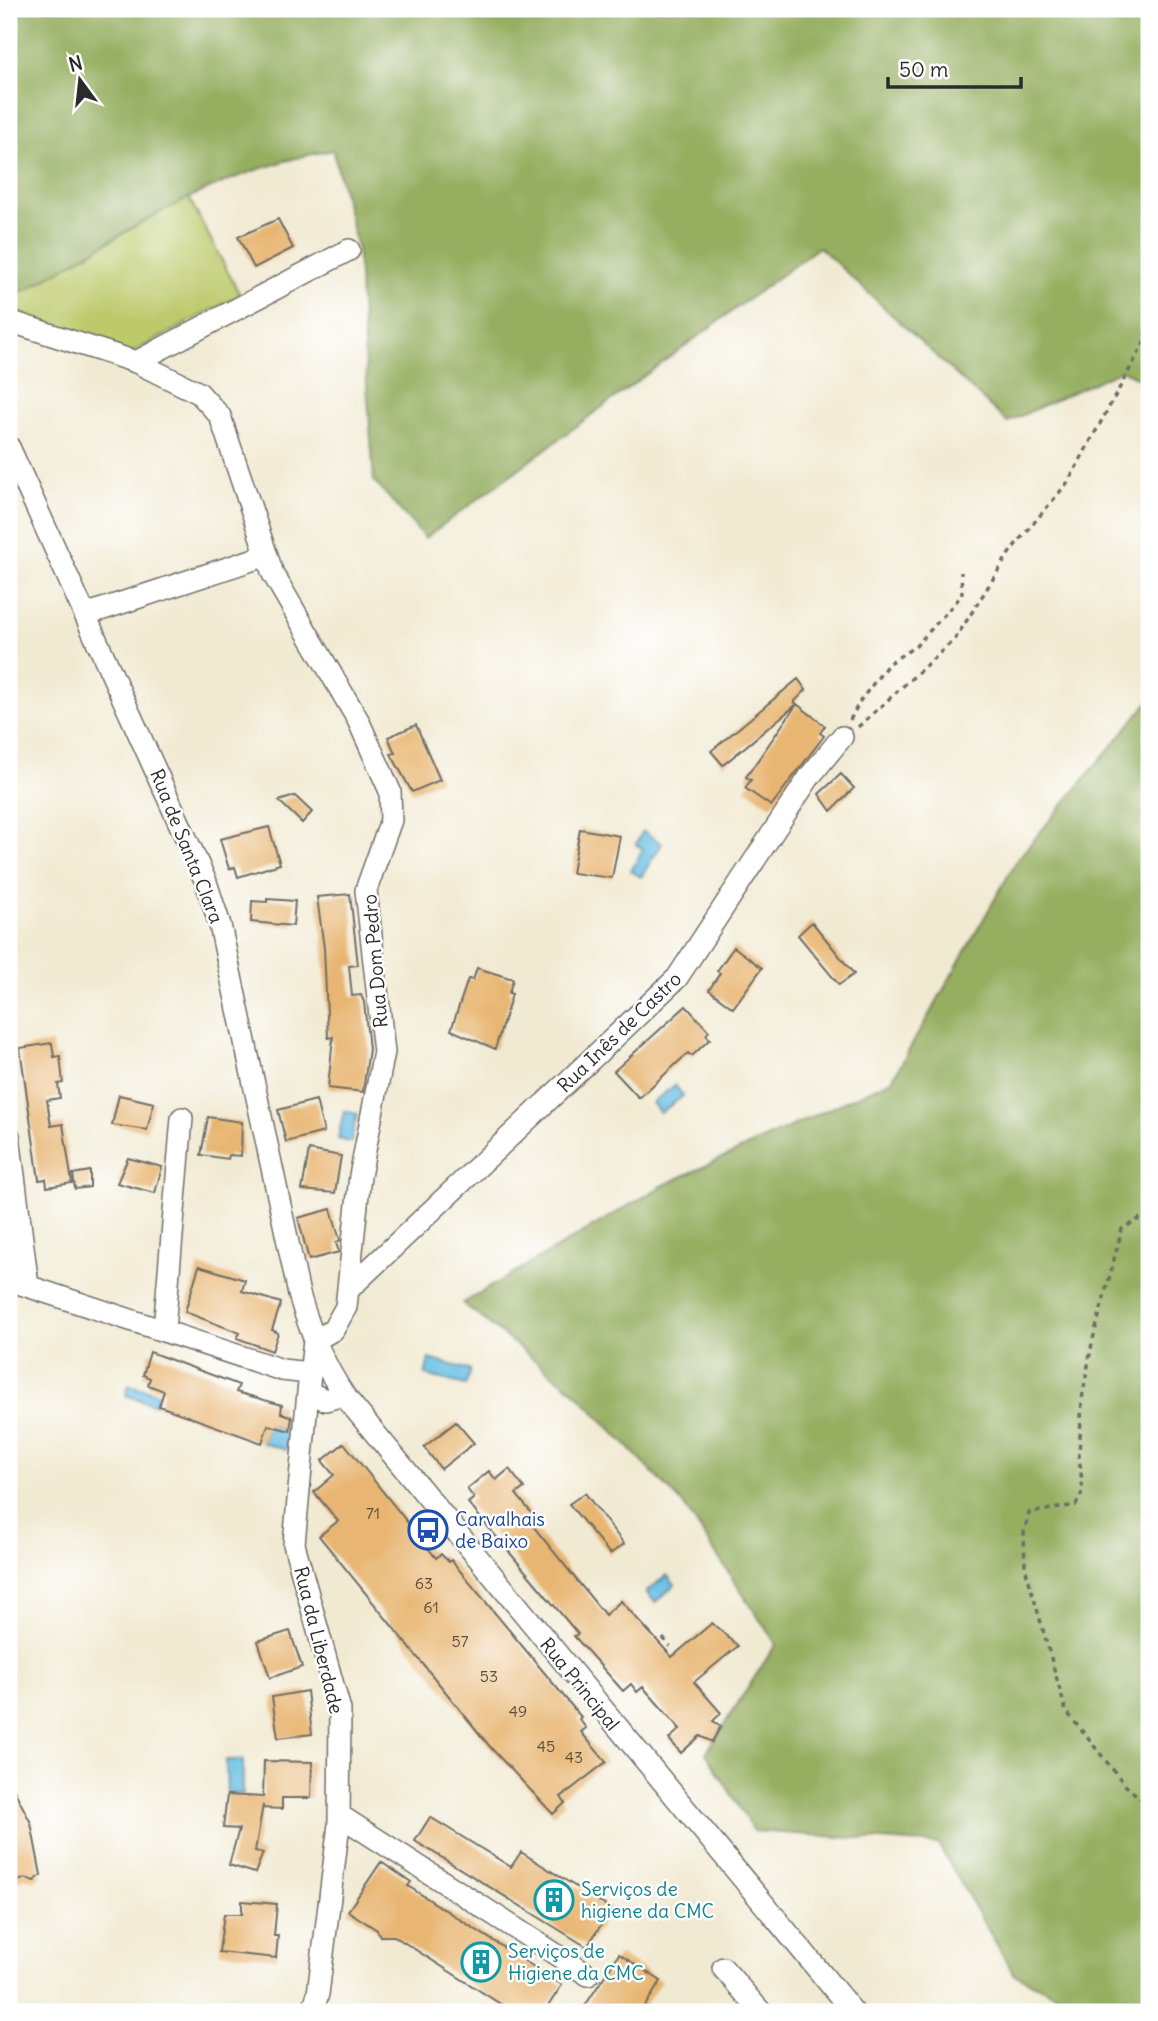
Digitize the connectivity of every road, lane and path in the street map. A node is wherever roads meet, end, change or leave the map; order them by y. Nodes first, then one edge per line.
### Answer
1 (349, 250) dead end
2 (9, 321) edge
3 (1149, 321) edge
4 (136, 362) junction
5 (9, 447) edge
6 (267, 555) junction
7 (961, 572) dead end
8 (85, 615) junction
9 (842, 737) junction
10 (182, 1118) dead end
11 (9, 1136) edge
12 (1149, 1213) edge
13 (18, 1283) edge
14 (350, 1288) junction
15 (164, 1330) junction
16 (316, 1345) junction
17 (308, 1382) junction
18 (344, 1395) junction
19 (663, 1639) dead end
20 (670, 1647) dead end
21 (1149, 1806) edge
22 (340, 1815) junction
23 (723, 1968) dead end
24 (588, 1975) dead end
25 (312, 2012) edge
26 (761, 2012) edge
27 (853, 2012) edge

1 - 4 street
2 - 4 street, Rua Dom Pedro
3 - 9 path
4 - 6 street, Rua Dom Pedro
5 - 8 street, Rua de Santa Clara
6 - 8 street
6 - 14 street, Rua Dom Pedro
7 - 9 path
8 - 16 street, Rua de Santa Clara
9 - 14 street, Rua Inês de Castro
10 - 15 street
11 - 13 street
12 - 21 path
13 - 15 street
14 - 16 street, Rua Dom Pedro
15 - 17 street
16 - 17 street, Rua da Liberdade
16 - 18 street, Rua Principal
17 - 18 street
17 - 22 street, Rua da Liberdade
18 - 27 street, Rua Principal
19 - 20 path
22 - 24 street
22 - 25 street, Rua da Liberdade
23 - 26 street

